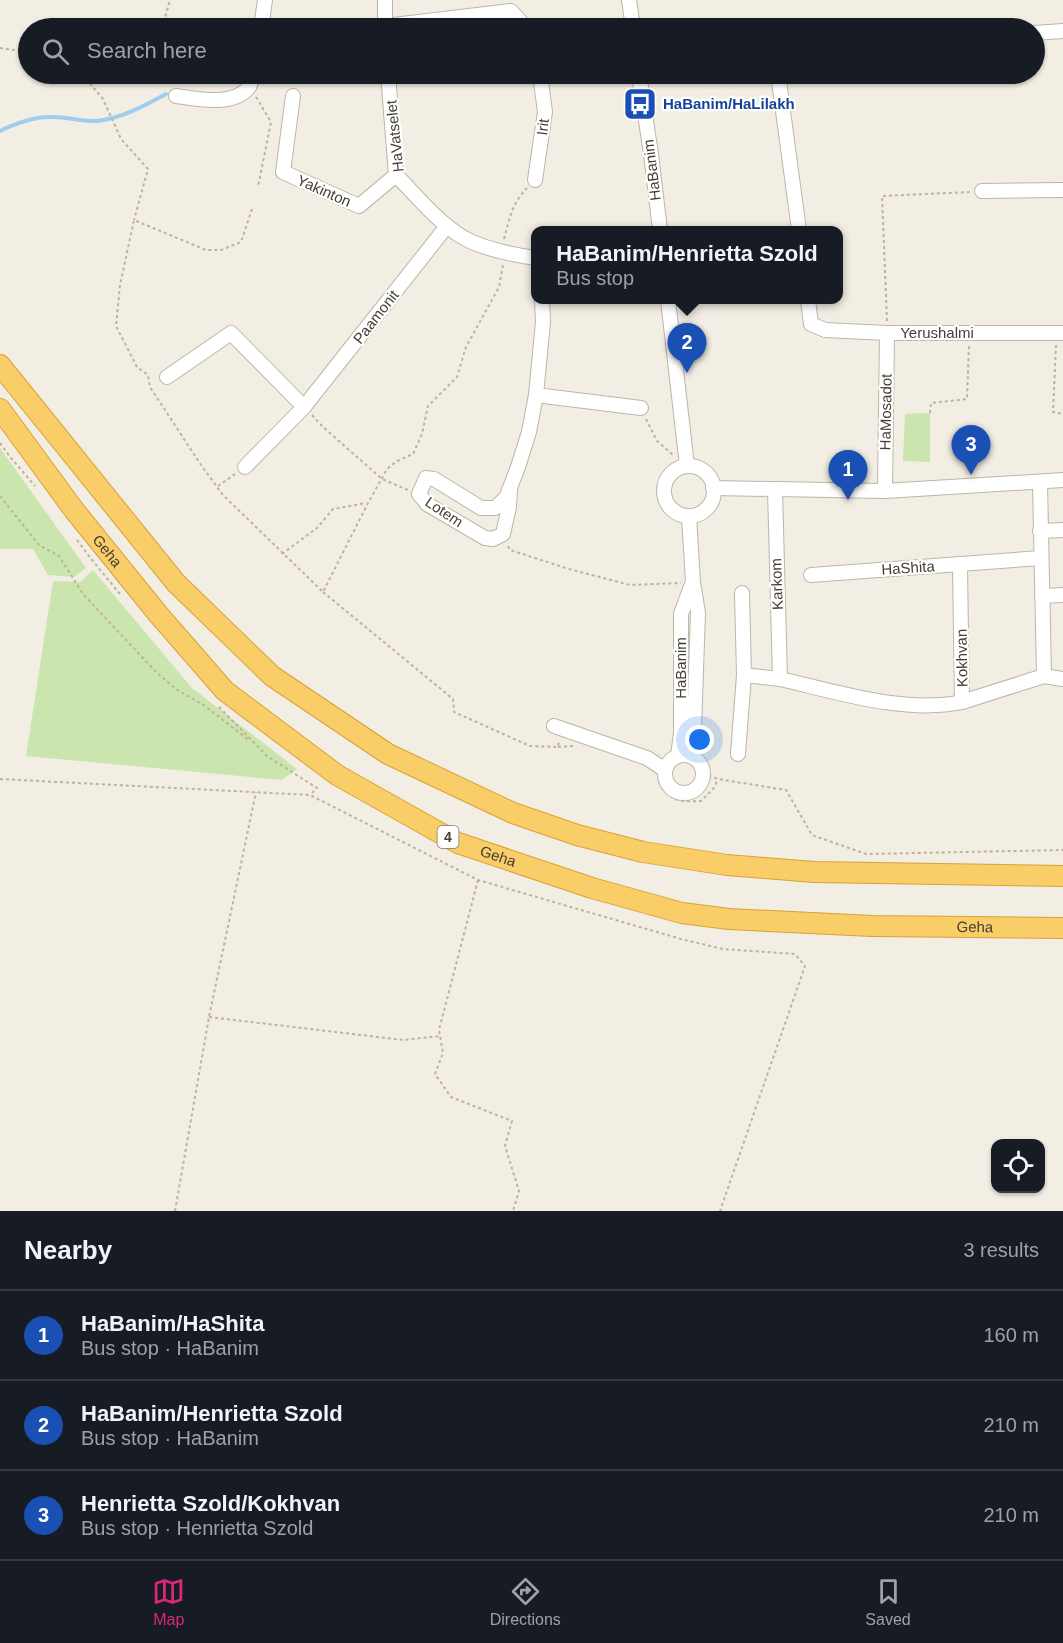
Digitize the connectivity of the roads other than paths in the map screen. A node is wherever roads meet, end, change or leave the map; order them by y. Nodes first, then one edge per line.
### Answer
1 (265, 0) edge
2 (385, 0) edge
3 (629, 0) edge
4 (512, 5) edge
5 (262, 18) edge
6 (385, 18) edge
7 (440, 18) edge
8 (520, 18) edge
9 (632, 18) edge
10 (1063, 31) edge
11 (1045, 32) edge
12 (248, 84) edge
13 (389, 84) edge
14 (541, 84) edge
15 (640, 84) edge
16 (779, 84) edge
17 (176, 96) dead end
18 (293, 96) dead end
19 (396, 175) junction
20 (535, 180) road end
21 (1063, 190) edge
22 (982, 191) road end
23 (447, 226) junction
24 (659, 226) edge
25 (798, 226) edge
26 (531, 257) edge
27 (542, 304) edge
28 (668, 304) edge
29 (808, 304) edge
30 (887, 333) junction
31 (1060, 333) edge
32 (0, 365) edge
33 (167, 377) dead end
34 (536, 395) junction
35 (304, 407) junction
36 (640, 408) road end
37 (0, 409) edge
38 (687, 466) junction
39 (245, 467) road end
40 (1063, 480) edge
41 (1040, 482) junction
42 (713, 488) junction
43 (510, 489) junction
44 (775, 489) junction
45 (885, 490) junction
46 (689, 516) junction
47 (1063, 530) edge
48 (1040, 531) junction
49 (1041, 558) junction
50 (960, 564) junction
51 (811, 575) dead end
52 (693, 582) junction
53 (742, 593) dead end
54 (1063, 595) edge
55 (1042, 596) junction
56 (744, 675) junction
57 (1044, 676) junction
58 (1063, 679) edge
59 (780, 680) junction
60 (962, 702) junction
61 (557, 727) road end
62 (738, 754) dead end
63 (678, 756) junction
64 (693, 757) junction
65 (661, 774) junction
66 (1063, 876) edge
67 (1063, 928) edge

1 - 5 street
2 - 6 street
3 - 9 street
4 - 7 street
4 - 8 street
10 - 11 street
12 - 17 street
13 - 19 street, HaVatselet
14 - 20 street, Irit
15 - 24 street, HaBanim
16 - 25 street
18 - 19 street, Yakinton
19 - 23 street, HaVatselet
21 - 22 street
23 - 26 street, HaVatselet
23 - 35 street, Paamonit
27 - 34 street, Lotem
28 - 38 street
29 - 30 street, Yerushalmi
30 - 31 street, Yerushalmi
30 - 45 street, HaMosadot
32 - 66 highway
33 - 35 street
34 - 36 street
34 - 43 street, Lotem
35 - 39 street, Paamonit
37 - 67 highway, Geha / 4
38 - 42 street
38 - 46 street
40 - 41 street
41 - 45 street
41 - 48 street
42 - 44 street
42 - 46 street
43 - 43 street, Lotem
44 - 45 street
44 - 59 street, Karkom
46 - 52 street, HaBanim
47 - 48 street
48 - 49 street
49 - 50 street, HaShita
49 - 55 street
50 - 51 street, HaShita
50 - 60 street, Kokhvan
52 - 63 street, HaBanim
52 - 64 street, HaBanim
53 - 56 street
54 - 55 street
55 - 57 street
56 - 59 street
56 - 62 street
57 - 58 street, Kokhvan
57 - 60 street, Kokhvan
59 - 60 street
61 - 65 street
63 - 64 street
63 - 65 street
64 - 65 street

